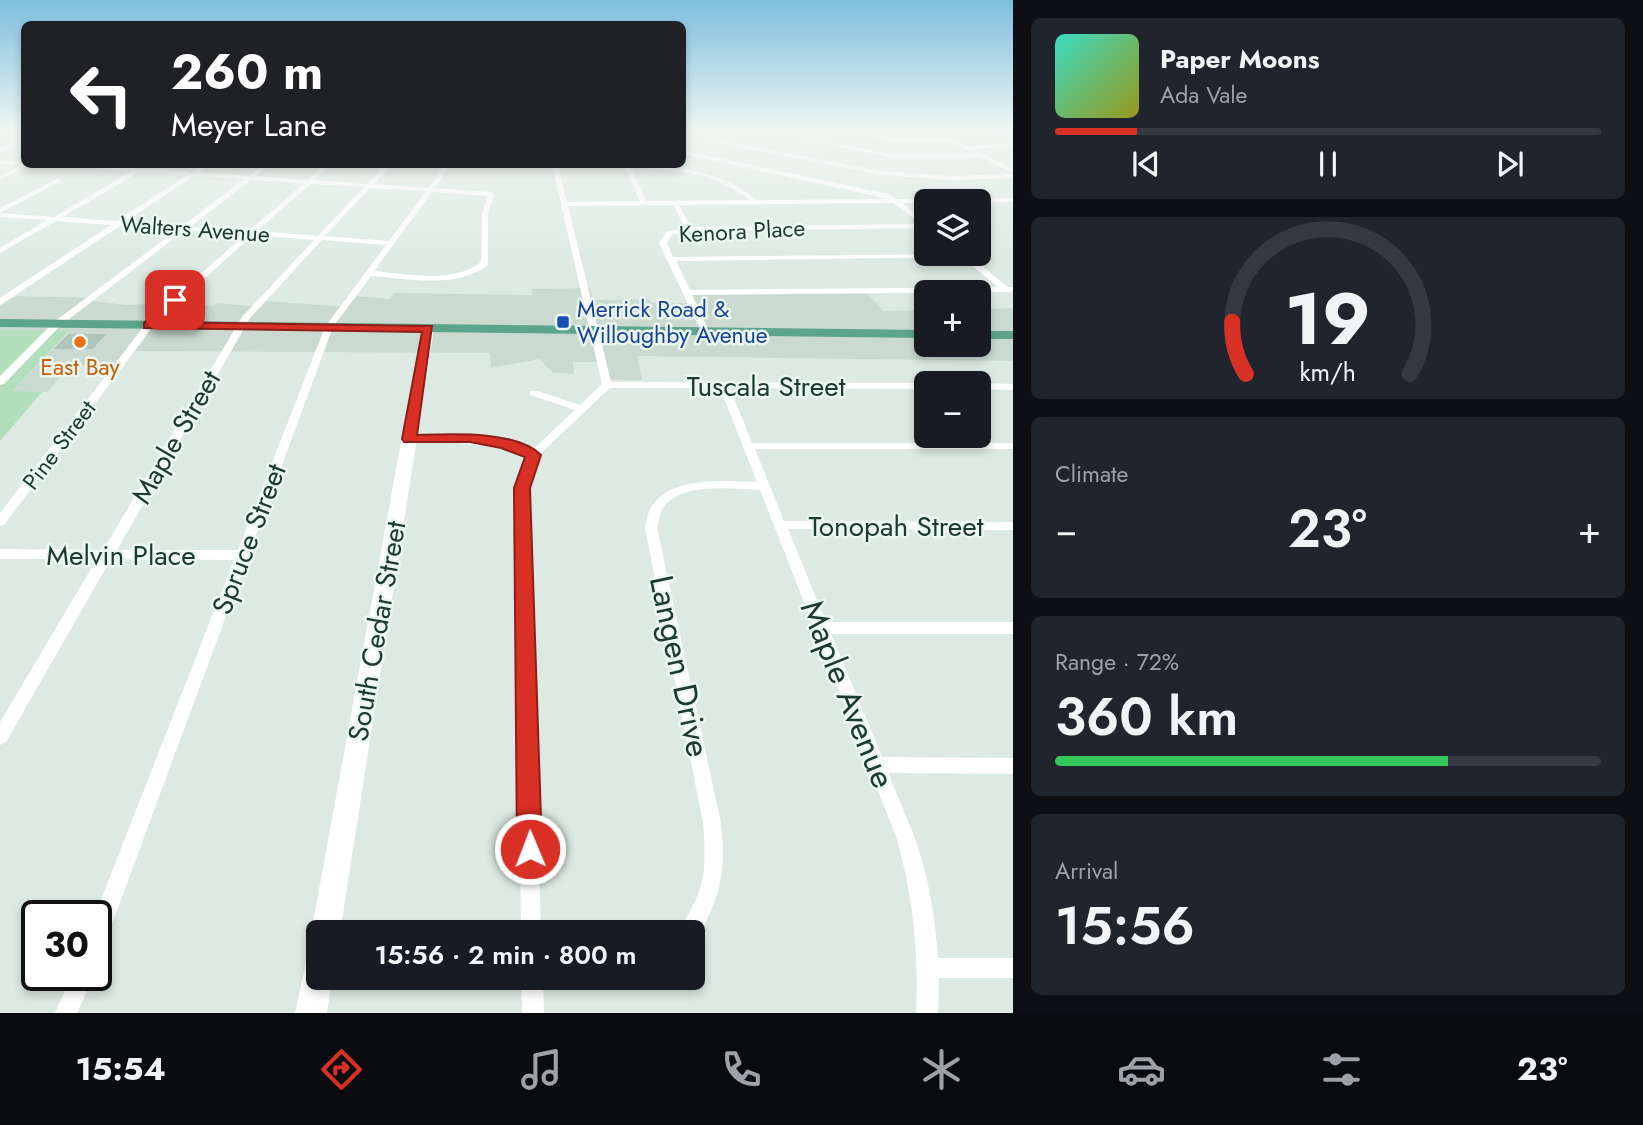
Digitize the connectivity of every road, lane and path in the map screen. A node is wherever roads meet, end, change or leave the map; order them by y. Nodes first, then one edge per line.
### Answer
1 (126, 177) edge
2 (190, 177) edge
3 (252, 177) edge
4 (256, 177) edge
5 (314, 177) edge
6 (376, 177) edge
7 (440, 177) edge
8 (558, 177) edge
9 (632, 177) edge
10 (698, 177) edge
11 (799, 177) edge
12 (59, 180) dead end
13 (310, 181) junction
14 (370, 184) junction
15 (432, 188) junction
16 (1013, 200) edge
17 (898, 201) junction
18 (755, 202) junction
19 (644, 203) junction
20 (675, 203) junction
21 (565, 204) junction
22 (0, 213) edge
23 (914, 215) edge
24 (55, 219) junction
25 (118, 223) junction
26 (914, 225) edge
27 (184, 228) junction
28 (689, 229) junction
29 (251, 233) junction
30 (320, 238) junction
31 (390, 243) junction
32 (0, 251) edge
33 (914, 256) edge
34 (671, 259) junction
35 (978, 266) edge
36 (369, 273) junction
37 (1011, 291) edge
38 (687, 293) junction
39 (0, 302) edge
40 (0, 323) edge
41 (57, 324) junction
42 (148, 325) junction
43 (241, 326) junction
44 (329, 327) junction
45 (428, 328) junction
46 (595, 330) junction
47 (705, 331) junction
48 (914, 334) edge
49 (991, 335) edge
50 (1013, 335) edge
51 (0, 382) edge
52 (607, 385) junction
53 (724, 386) junction
54 (914, 386) edge
55 (991, 386) edge
56 (1013, 387) edge
57 (534, 393) dead end
58 (583, 409) junction
59 (410, 439) junction
60 (748, 446) junction
61 (1013, 446) edge
62 (533, 455) junction
63 (763, 486) junction
64 (0, 522) edge
65 (780, 525) junction
66 (1013, 526) edge
67 (0, 554) edge
68 (243, 555) junction
69 (106, 556) junction
70 (822, 628) junction
71 (1013, 628) edge
72 (0, 737) edge
73 (877, 765) junction
74 (1013, 766) edge
75 (111, 900) edge
76 (327, 920) edge
77 (531, 920) edge
78 (697, 920) edge
79 (930, 968) junction
80 (1013, 968) edge
81 (315, 990) edge
82 (532, 990) edge
83 (311, 1013) edge
84 (533, 1013) edge
85 (927, 1013) edge

1 - 24 street
2 - 25 street
3 - 27 street
4 - 13 street
5 - 13 street, Pine Street
6 - 14 street, Maple Street
7 - 15 street, Spruce Street
8 - 21 street
9 - 19 street
10 - 18 street
11 - 17 street
12 - 22 street
13 - 14 street
13 - 29 street, Pine Street
14 - 15 street
14 - 30 street, Maple Street
15 - 31 street, Spruce Street
15 - 36 street
16 - 17 street
17 - 18 street
17 - 23 street
18 - 20 street
19 - 20 street
19 - 21 street
20 - 28 street
21 - 46 street
22 - 24 street, Walters Avenue
24 - 25 street, Walters Avenue
24 - 32 street
25 - 27 street, Walters Avenue
25 - 39 street
26 - 28 street, Kenora Place
27 - 29 street, Walters Avenue
27 - 41 street
28 - 34 street, Kenora Place
29 - 30 street, Walters Avenue
29 - 42 street, Pine Street
30 - 31 street, Walters Avenue
30 - 43 street, Maple Street
31 - 36 street, Spruce Street
33 - 34 street
34 - 38 street, Kenora Place
35 - 37 street
36 - 44 street, Spruce Street
37 - 38 street
38 - 47 street, Kenora Place
40 - 41 main road
41 - 42 main road
41 - 51 street
42 - 43 main road
42 - 64 street, Pine Street
43 - 44 main road
43 - 69 street, Maple Street
44 - 45 main road
44 - 68 street, Spruce Street
45 - 46 main road
45 - 59 street, South Cedar Street
46 - 47 main road
46 - 52 street
47 - 48 main road
49 - 50 main road
52 - 53 street, Tuscala Street
52 - 58 street
53 - 54 street, Tuscala Street
53 - 60 street, Maple Avenue
55 - 56 street
57 - 58 street
58 - 62 street
59 - 62 street
59 - 76 street, South Cedar Street
60 - 61 street
60 - 63 street, Maple Avenue
62 - 77 street
63 - 65 street, Maple Avenue
63 - 78 street, Langen Drive
65 - 66 street, Tonopah Street
65 - 70 street, Maple Avenue
67 - 69 street, Melvin Place
68 - 69 street, Melvin Place
68 - 75 street, Spruce Street
69 - 72 street, Maple Street
70 - 71 street
70 - 73 street, Maple Avenue
73 - 74 street
73 - 79 street, Maple Avenue
79 - 80 street
79 - 85 street, Maple Avenue
81 - 83 street
82 - 84 street

